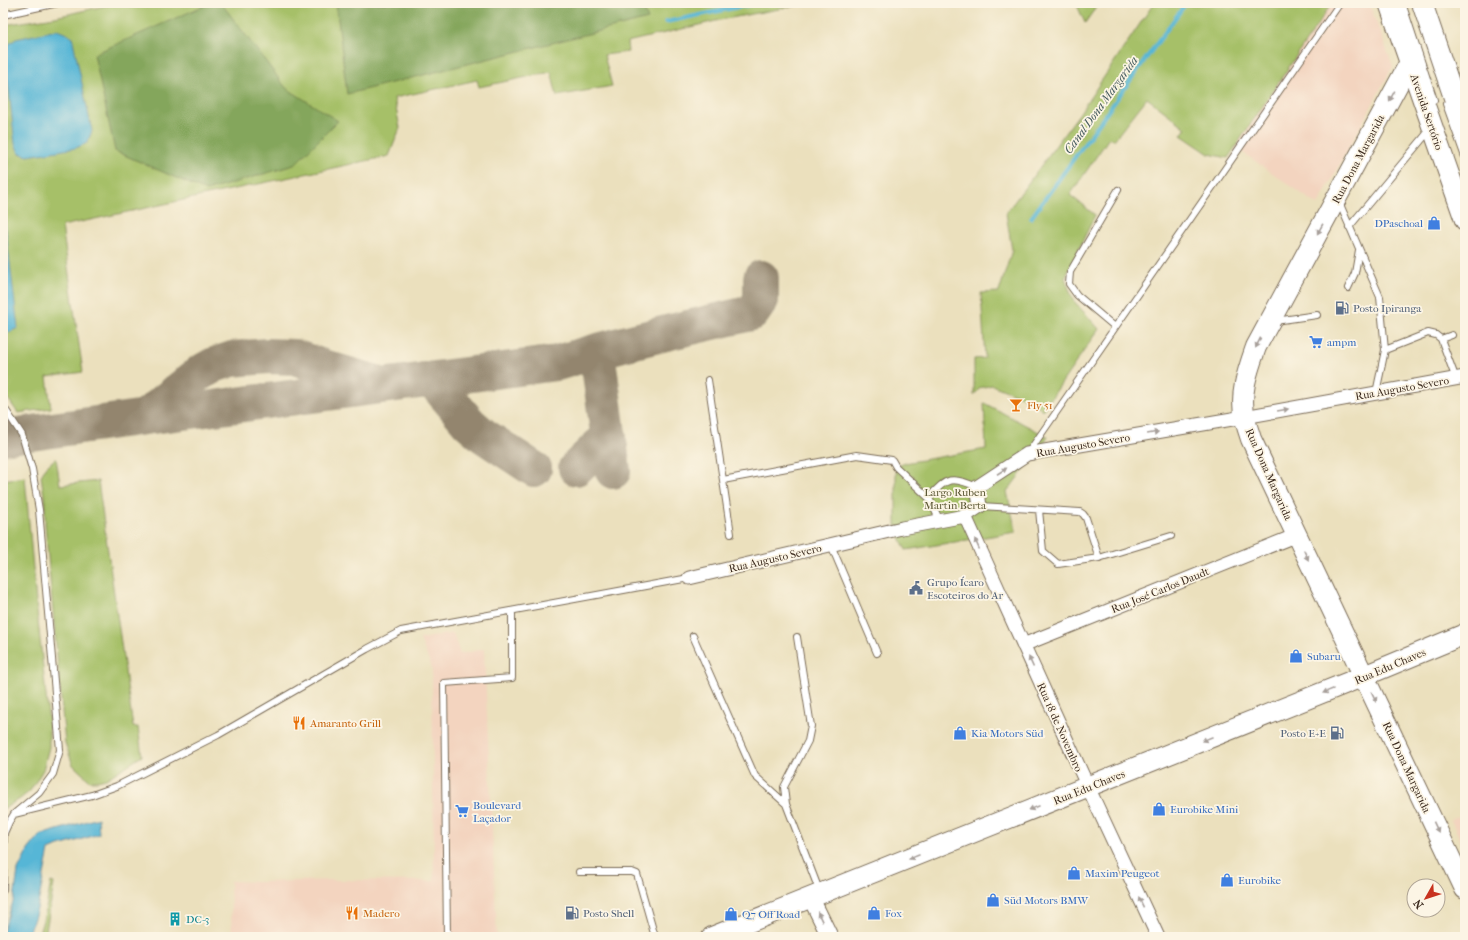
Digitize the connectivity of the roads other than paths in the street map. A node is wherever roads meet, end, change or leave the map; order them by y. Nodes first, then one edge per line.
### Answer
1 (58, 3) edge
2 (1340, 3) edge
3 (1389, 3) edge
4 (1402, 3) edge
5 (1422, 3) edge
6 (3, 14) edge
7 (1414, 56) junction
8 (1442, 94) dead end
9 (1457, 109) edge
10 (1434, 118) junction
11 (1465, 130) edge
12 (1465, 157) edge
13 (1118, 190) dead end
14 (1337, 198) junction
15 (1465, 220) edge
16 (1349, 227) junction
17 (1359, 250) junction
18 (1348, 288) dead end
19 (1317, 315) dead end
20 (1270, 322) junction
21 (1115, 327) junction
22 (1452, 335) dead end
23 (1441, 339) junction
24 (1385, 350) junction
25 (1461, 378) edge
26 (708, 380) dead end
27 (1376, 393) junction
28 (3, 406) edge
29 (1244, 417) junction
30 (1027, 454) junction
31 (723, 480) junction
32 (977, 487) junction
33 (929, 498) junction
34 (980, 506) junction
35 (1039, 510) junction
36 (965, 516) junction
37 (940, 521) junction
38 (731, 534) dead end
39 (1297, 535) junction
40 (1171, 536) dead end
41 (831, 545) junction
42 (1099, 558) junction
43 (690, 578) joint
44 (512, 611) junction
45 (1465, 634) edge
46 (692, 636) dead end
47 (796, 637) dead end
48 (1023, 645) junction
49 (878, 653) dead end
50 (1364, 676) junction
51 (1088, 787) junction
52 (786, 804) junction
53 (14, 814) junction
54 (579, 872) dead end
55 (1465, 889) edge
56 (3, 890) edge
57 (816, 896) junction
58 (447, 937) edge
59 (655, 937) edge
60 (712, 937) edge
61 (830, 937) edge
62 (1158, 937) edge

1 - 6 lane
2 - 21 lane
3 - 7 main road, Avenida Sertório
4 - 7 lane
5 - 9 main road
7 - 10 main road, Avenida Sertório
7 -> 14 main road, Rua Dona Margarida
8 - 9 lane
9 - 11 main road
9 - 12 lane
10 - 15 main road, Avenida Sertório
10 - 16 lane
13 - 21 lane
14 - 16 lane
14 -> 20 main road, Rua Dona Margarida
16 - 17 lane
17 - 18 lane
17 - 24 lane
19 - 20 lane
20 -> 29 main road, Rua Dona Margarida
21 - 30 lane
22 - 23 lane
23 - 24 lane
23 - 25 lane
24 - 27 lane
25 - 27 street, Rua Augusto Severo
26 - 31 lane
29 -> 27 street, Rua Augusto Severo
28 - 53 lane
30 -> 29 street, Rua Augusto Severo
29 - 39 main road, Rua Dona Margarida
32 -> 30 street, Rua Augusto Severo
31 - 33 lane
31 - 38 lane
32 - 33 lane
32 - 34 street
33 - 37 lane
34 - 35 lane
34 - 36 street, Rua Augusto Severo
35 - 42 lane
35 - 42 lane
36 - 37 street, Rua Augusto Severo
48 -> 36 street, Rua 18 de Novembro
37 - 41 street, Rua Augusto Severo
39 - 48 street, Rua José Carlos Daudt
39 -> 50 main road, Rua Dona Margarida
40 - 42 lane
41 - 43 street, Rua Augusto Severo
41 - 49 lane
43 - 44 lane
44 - 53 lane
44 - 58 lane
45 - 50 main road, Rua Edu Chaves
46 - 52 lane
47 - 52 lane
51 -> 48 street, Rua 18 de Novembro
50 -> 51 main road, Rua Edu Chaves
50 -> 55 main road, Rua Dona Margarida
51 -> 57 main road, Rua Edu Chaves
62 -> 51 street, Rua 18 de Novembro
52 - 57 lane
53 - 56 lane
54 - 59 lane
57 - 60 main road, Rua Edu Chaves
61 -> 57 street

